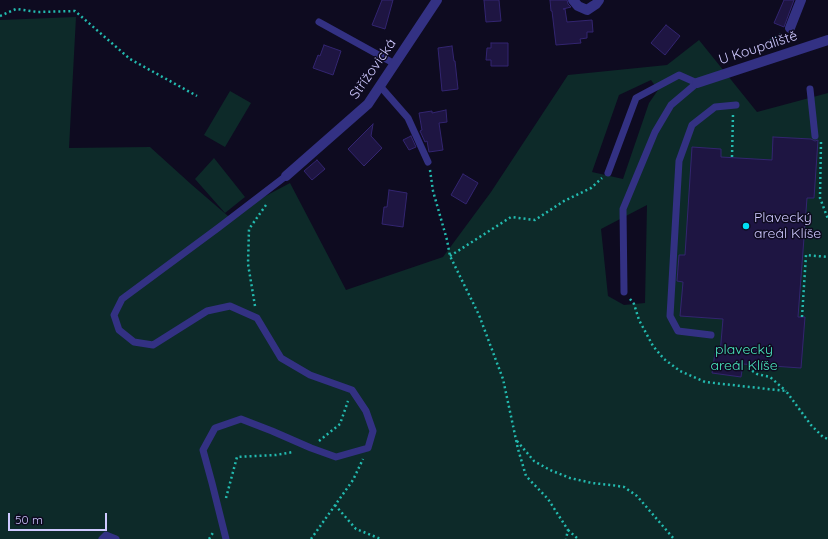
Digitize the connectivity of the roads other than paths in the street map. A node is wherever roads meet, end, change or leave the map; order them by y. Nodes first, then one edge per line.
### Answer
1 (437, 0) edge
2 (573, 0) edge
3 (598, 0) edge
4 (801, 0) edge
5 (319, 22) dead end
6 (790, 28) road end
7 (828, 40) edge
8 (394, 64) junction
9 (697, 83) junction
10 (380, 86) junction
11 (810, 89) dead end
12 (735, 105) road end
13 (815, 136) road end
14 (428, 162) road end
15 (608, 173) road end
16 (286, 176) joint
17 (624, 292) road end
18 (711, 334) dead end
19 (102, 539) edge
20 (116, 539) edge
21 (226, 539) edge

1 - 8 street, Střížovická
2 - 3 street
4 - 6 street
5 - 8 lane
7 - 9 street, U Koupaliště
8 - 10 street, Střížovická
9 - 15 lane
9 - 17 lane
10 - 14 lane
10 - 16 street, Střížovická
11 - 13 lane
12 - 18 lane
16 - 21 lane
19 - 20 lane

